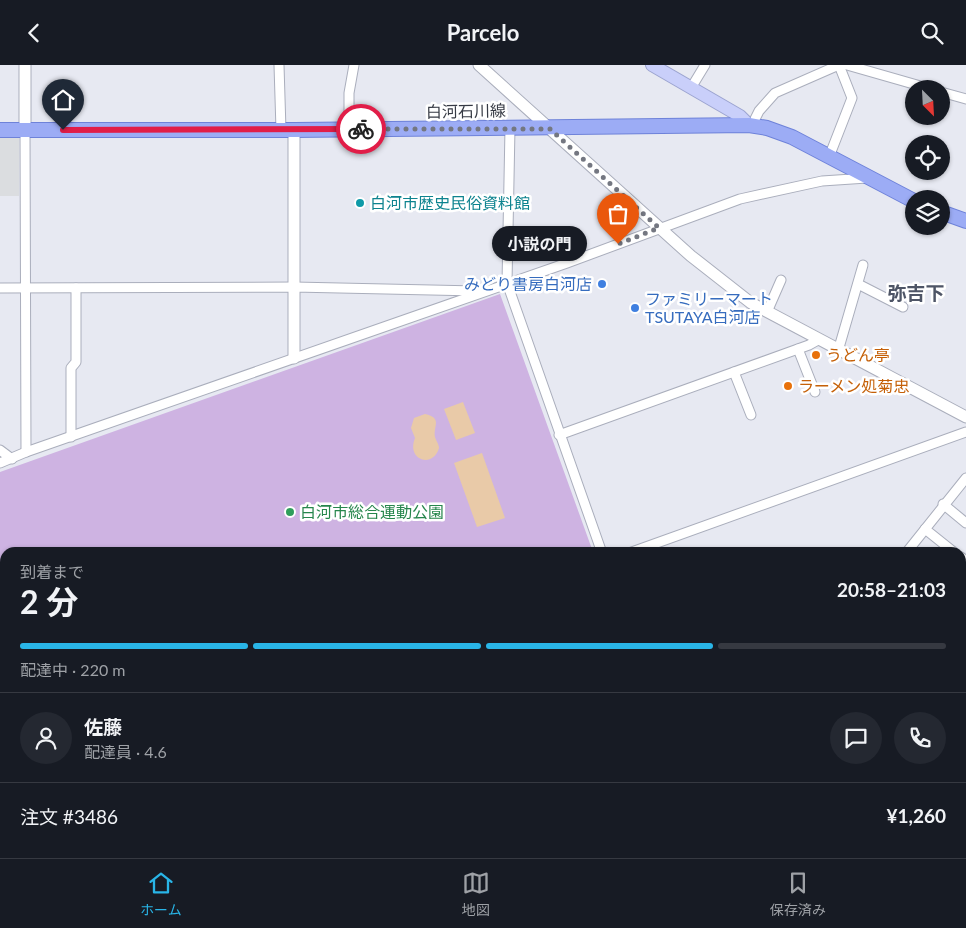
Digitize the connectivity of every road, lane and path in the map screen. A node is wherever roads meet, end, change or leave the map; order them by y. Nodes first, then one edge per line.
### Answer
1 (25, 65) edge
2 (279, 65) edge
3 (354, 65) edge
4 (478, 65) edge
5 (652, 65) edge
6 (705, 65) edge
7 (839, 65) edge
8 (847, 65) edge
9 (905, 82) edge
10 (692, 87) junction
11 (950, 95) edge
12 (966, 99) edge
13 (750, 125) junction
14 (510, 128) junction
15 (349, 129) junction
16 (550, 129) junction
17 (0, 130) edge
18 (24, 130) junction
19 (287, 130) junction
20 (828, 157) junction
21 (867, 178) junction
22 (905, 197) edge
23 (950, 215) edge
24 (966, 221) edge
25 (659, 228) junction
26 (863, 265) dead end
27 (781, 280) dead end
28 (507, 283) junction
29 (858, 284) junction
30 (294, 287) junction
31 (0, 288) edge
32 (26, 288) junction
33 (76, 288) junction
34 (484, 291) junction
35 (903, 307) dead end
36 (767, 312) junction
37 (818, 340) junction
38 (798, 349) junction
39 (838, 351) junction
40 (294, 358) junction
41 (734, 372) junction
42 (814, 392) dead end
43 (751, 415) dead end
44 (966, 417) edge
45 (966, 432) edge
46 (559, 435) junction
47 (71, 437) junction
48 (0, 450) edge
49 (26, 452) junction
50 (12, 459) junction
51 (0, 463) edge
52 (966, 477) edge
53 (943, 504) junction
54 (966, 523) edge
55 (925, 529) junction
56 (600, 547) edge
57 (646, 547) edge
58 (911, 547) edge
59 (948, 547) edge

1 - 18 street
2 - 19 street
3 - 15 street
4 - 16 street
5 - 10 main road
6 - 10 street
7 - 13 street
7 - 20 street
8 - 9 street
10 - 13 main road
11 - 12 street
13 - 16 main road, 白河石川線
13 - 20 main road, 白河石川線
14 - 15 main road, 白河石川線
14 - 16 main road, 白河石川線
14 - 28 street
15 - 19 main road, 白河石川線
16 - 25 street
17 - 18 main road, 白河石川線
18 - 19 main road, 白河石川線
18 - 32 street
19 - 30 street
20 - 21 main road, 白河石川線
21 - 22 main road, 白河石川線
21 - 25 street
23 - 24 main road
25 - 28 street
25 - 36 street
26 - 29 street
27 - 36 street
28 - 34 street
28 - 46 street
29 - 35 street
29 - 39 street
30 - 33 street
30 - 34 street
30 - 40 street
31 - 32 street
32 - 33 street
32 - 49 street
33 - 47 street
34 - 40 street
36 - 37 street
37 - 38 street
37 - 39 street
38 - 41 street
38 - 42 street
39 - 44 street
40 - 47 street
41 - 43 street
41 - 46 street
45 - 57 street
46 - 56 street
47 - 49 street
48 - 50 street
49 - 50 street
50 - 51 street
52 - 53 street
53 - 54 street
53 - 55 street
55 - 58 street
55 - 59 street

